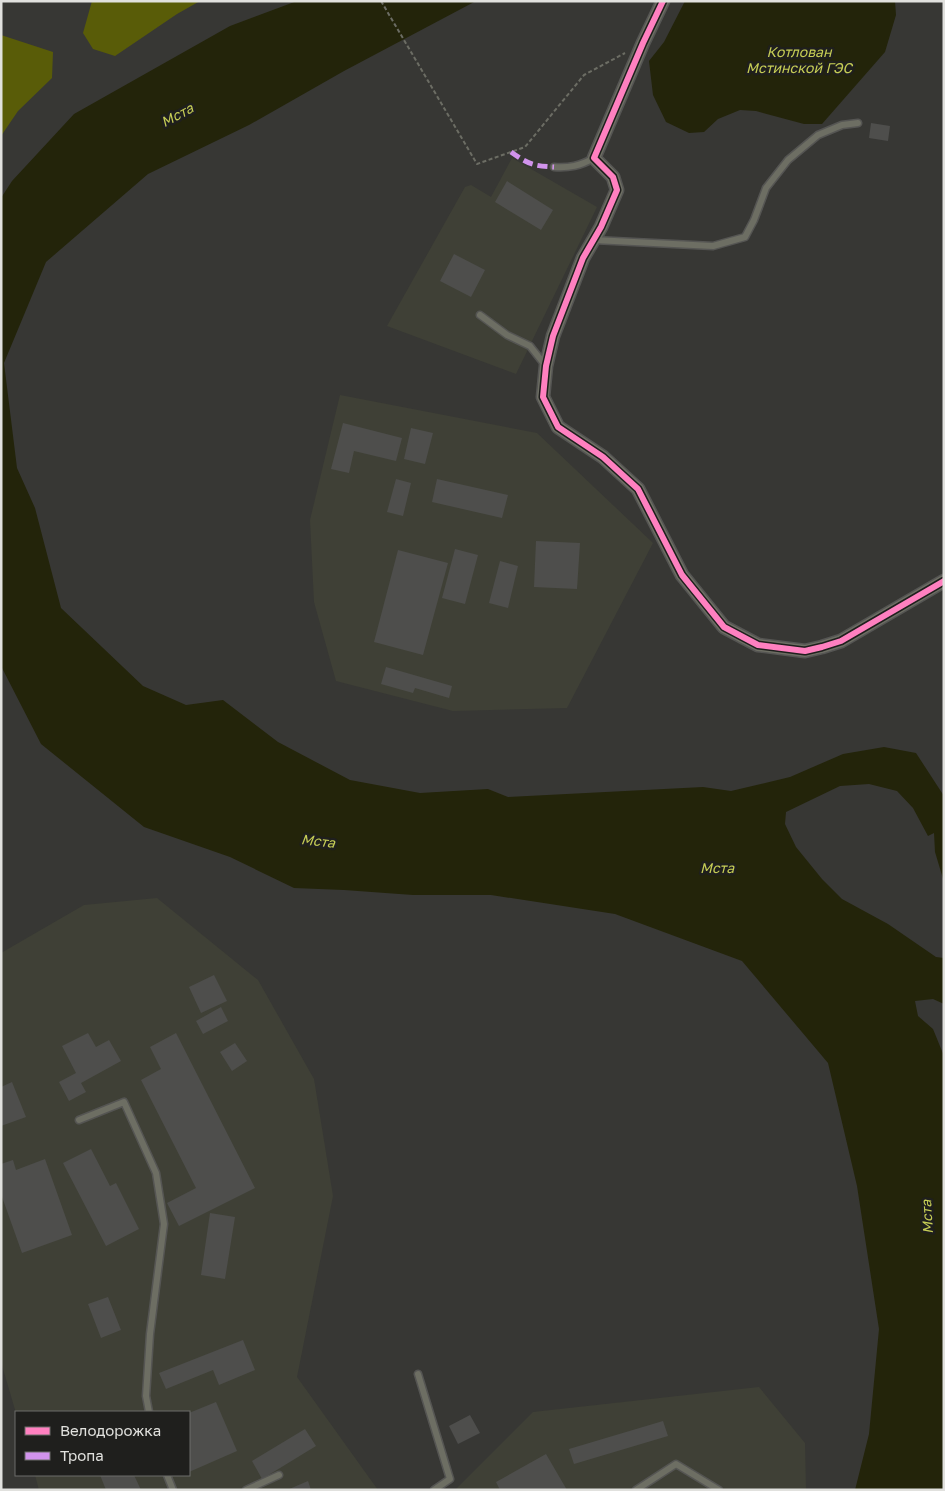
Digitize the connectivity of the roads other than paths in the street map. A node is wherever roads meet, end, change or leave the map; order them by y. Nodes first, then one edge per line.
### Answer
1 (663, 1) edge
2 (858, 123) dead end
3 (594, 158) junction
4 (554, 167) dead end
5 (594, 240) junction
6 (480, 314) dead end
7 (546, 366) junction
8 (944, 581) edge
9 (79, 1120) dead end
10 (418, 1374) dead end
11 (149, 1411) edge
12 (279, 1475) dead end
13 (167, 1476) edge
14 (173, 1490) edge
15 (246, 1490) edge
16 (434, 1490) edge
17 (636, 1490) edge
18 (719, 1490) edge

1 - 3 street
2 - 5 lane
3 - 4 lane
3 - 5 street
5 - 7 street
6 - 7 lane
7 - 8 street
9 - 11 lane
10 - 16 lane
12 - 15 lane
13 - 14 lane
17 - 18 lane

